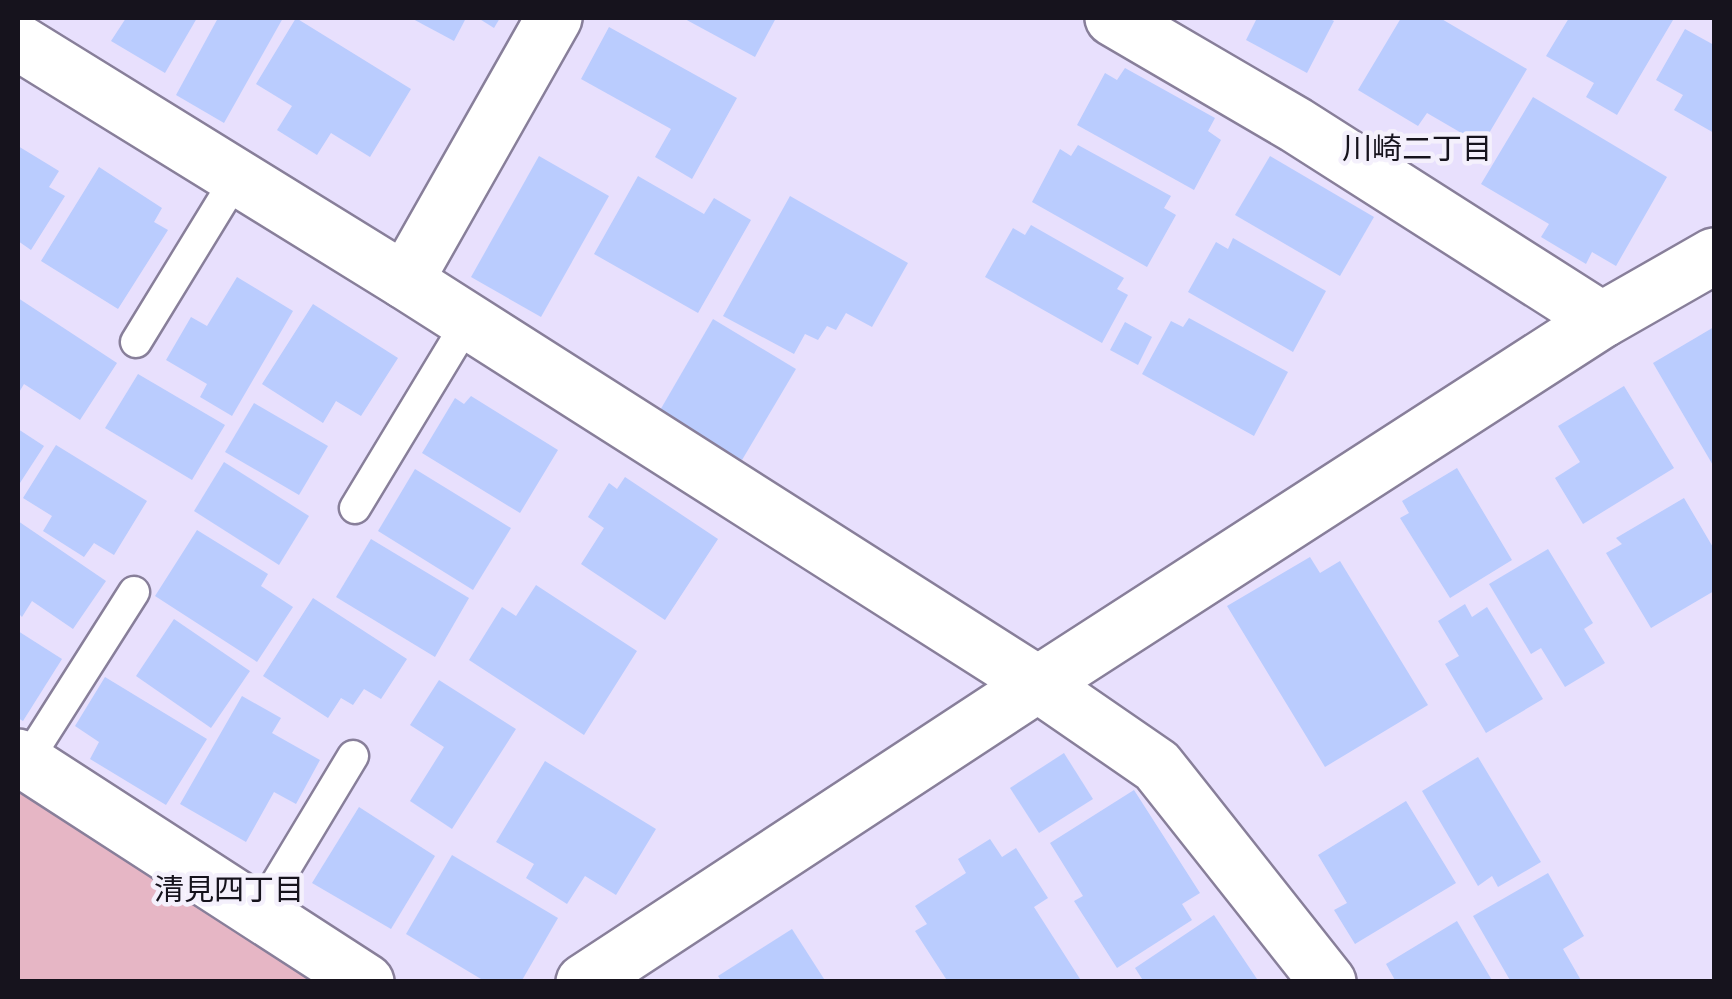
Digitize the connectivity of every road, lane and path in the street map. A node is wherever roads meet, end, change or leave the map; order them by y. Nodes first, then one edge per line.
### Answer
1 (554, 18) edge
2 (1113, 18) edge
3 (18, 42) edge
4 (237, 177) junction
5 (1714, 256) edge
6 (405, 281) junction
7 (1602, 320) junction
8 (468, 322) junction
9 (136, 342) dead end
10 (354, 508) dead end
11 (134, 592) dead end
12 (1038, 684) junction
13 (353, 756) dead end
14 (22, 759) edge
15 (259, 912) junction
16 (366, 982) edge
17 (584, 982) edge
18 (1328, 982) edge

1 - 6 street
2 - 7 street
3 - 4 street
4 - 6 street
4 - 9 lane
5 - 7 street
6 - 8 street
7 - 12 street
8 - 10 lane
8 - 12 street
11 - 14 lane
12 - 17 street
12 - 18 street
13 - 15 lane
14 - 15 street
15 - 16 street

